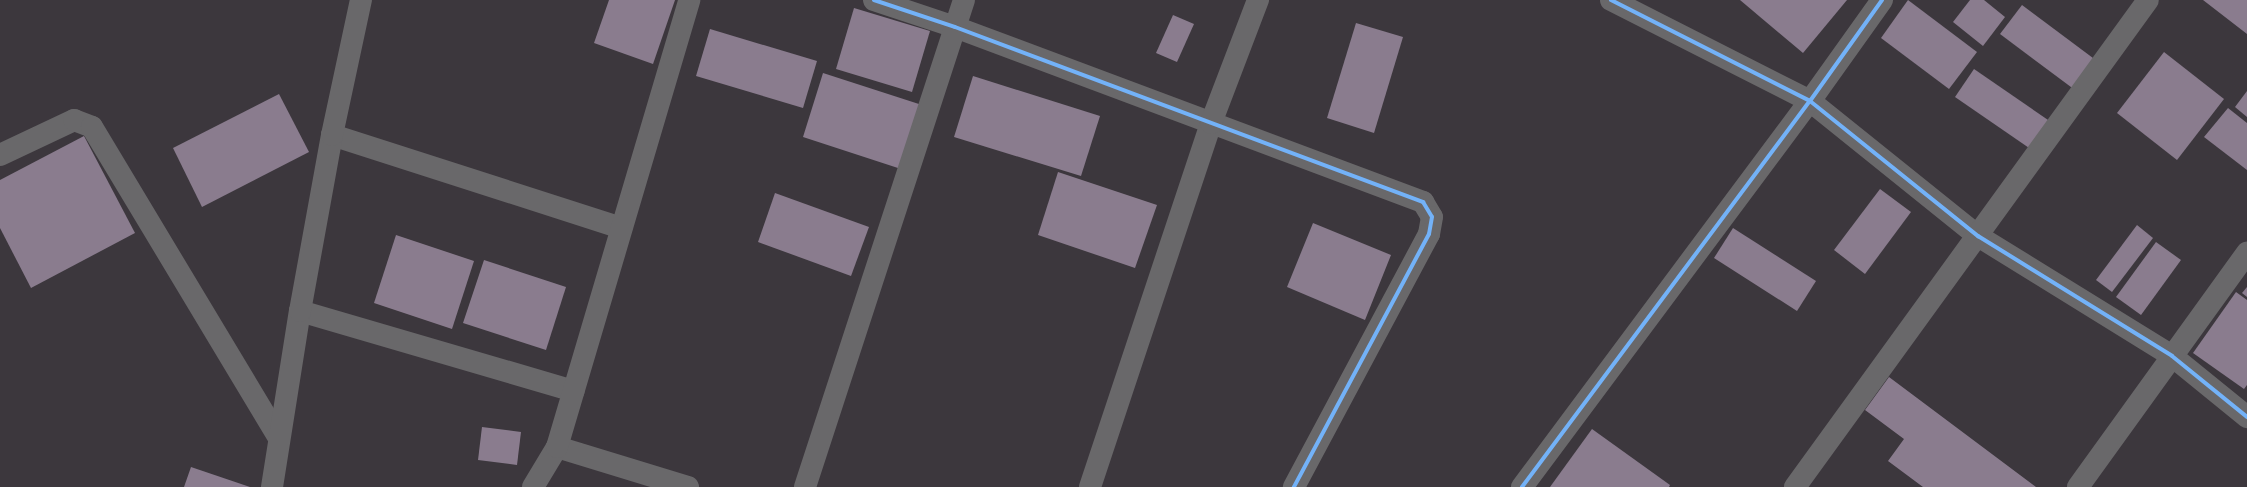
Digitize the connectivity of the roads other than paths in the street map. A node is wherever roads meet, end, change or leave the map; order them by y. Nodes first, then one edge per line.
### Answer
1 (361, 0) edge
2 (689, 0) edge
3 (874, 0) edge
4 (964, 0) edge
5 (1258, 0) edge
6 (1611, 0) edge
7 (1882, 0) edge
8 (2148, 0) edge
9 (955, 27) junction
10 (1810, 101) junction
11 (1211, 123) junction
12 (332, 135) junction
13 (0, 155) edge
14 (621, 228) junction
15 (1978, 236) junction
16 (2247, 253) edge
17 (300, 311) junction
18 (2172, 356) junction
19 (574, 391) junction
20 (2247, 417) edge
21 (279, 438) junction
22 (557, 447) junction
23 (272, 487) edge
24 (533, 487) edge
25 (688, 487) edge
26 (805, 487) edge
27 (1090, 487) edge
28 (1294, 487) edge
29 (1522, 487) edge
30 (1796, 487) edge
31 (2078, 487) edge

1 - 12 street
2 - 14 street
3 - 9 street
4 - 9 street
5 - 11 street
6 - 10 street
7 - 10 street
8 - 15 street
9 - 11 street
9 - 26 street
10 - 15 street
10 - 29 street
11 - 27 street
11 - 28 street
12 - 14 street
12 - 17 street
13 - 21 street
14 - 19 street
15 - 18 street
15 - 30 street
16 - 18 street
17 - 19 street
17 - 21 street
18 - 20 street
18 - 31 street
19 - 22 street
21 - 23 street
22 - 24 street
22 - 25 street

